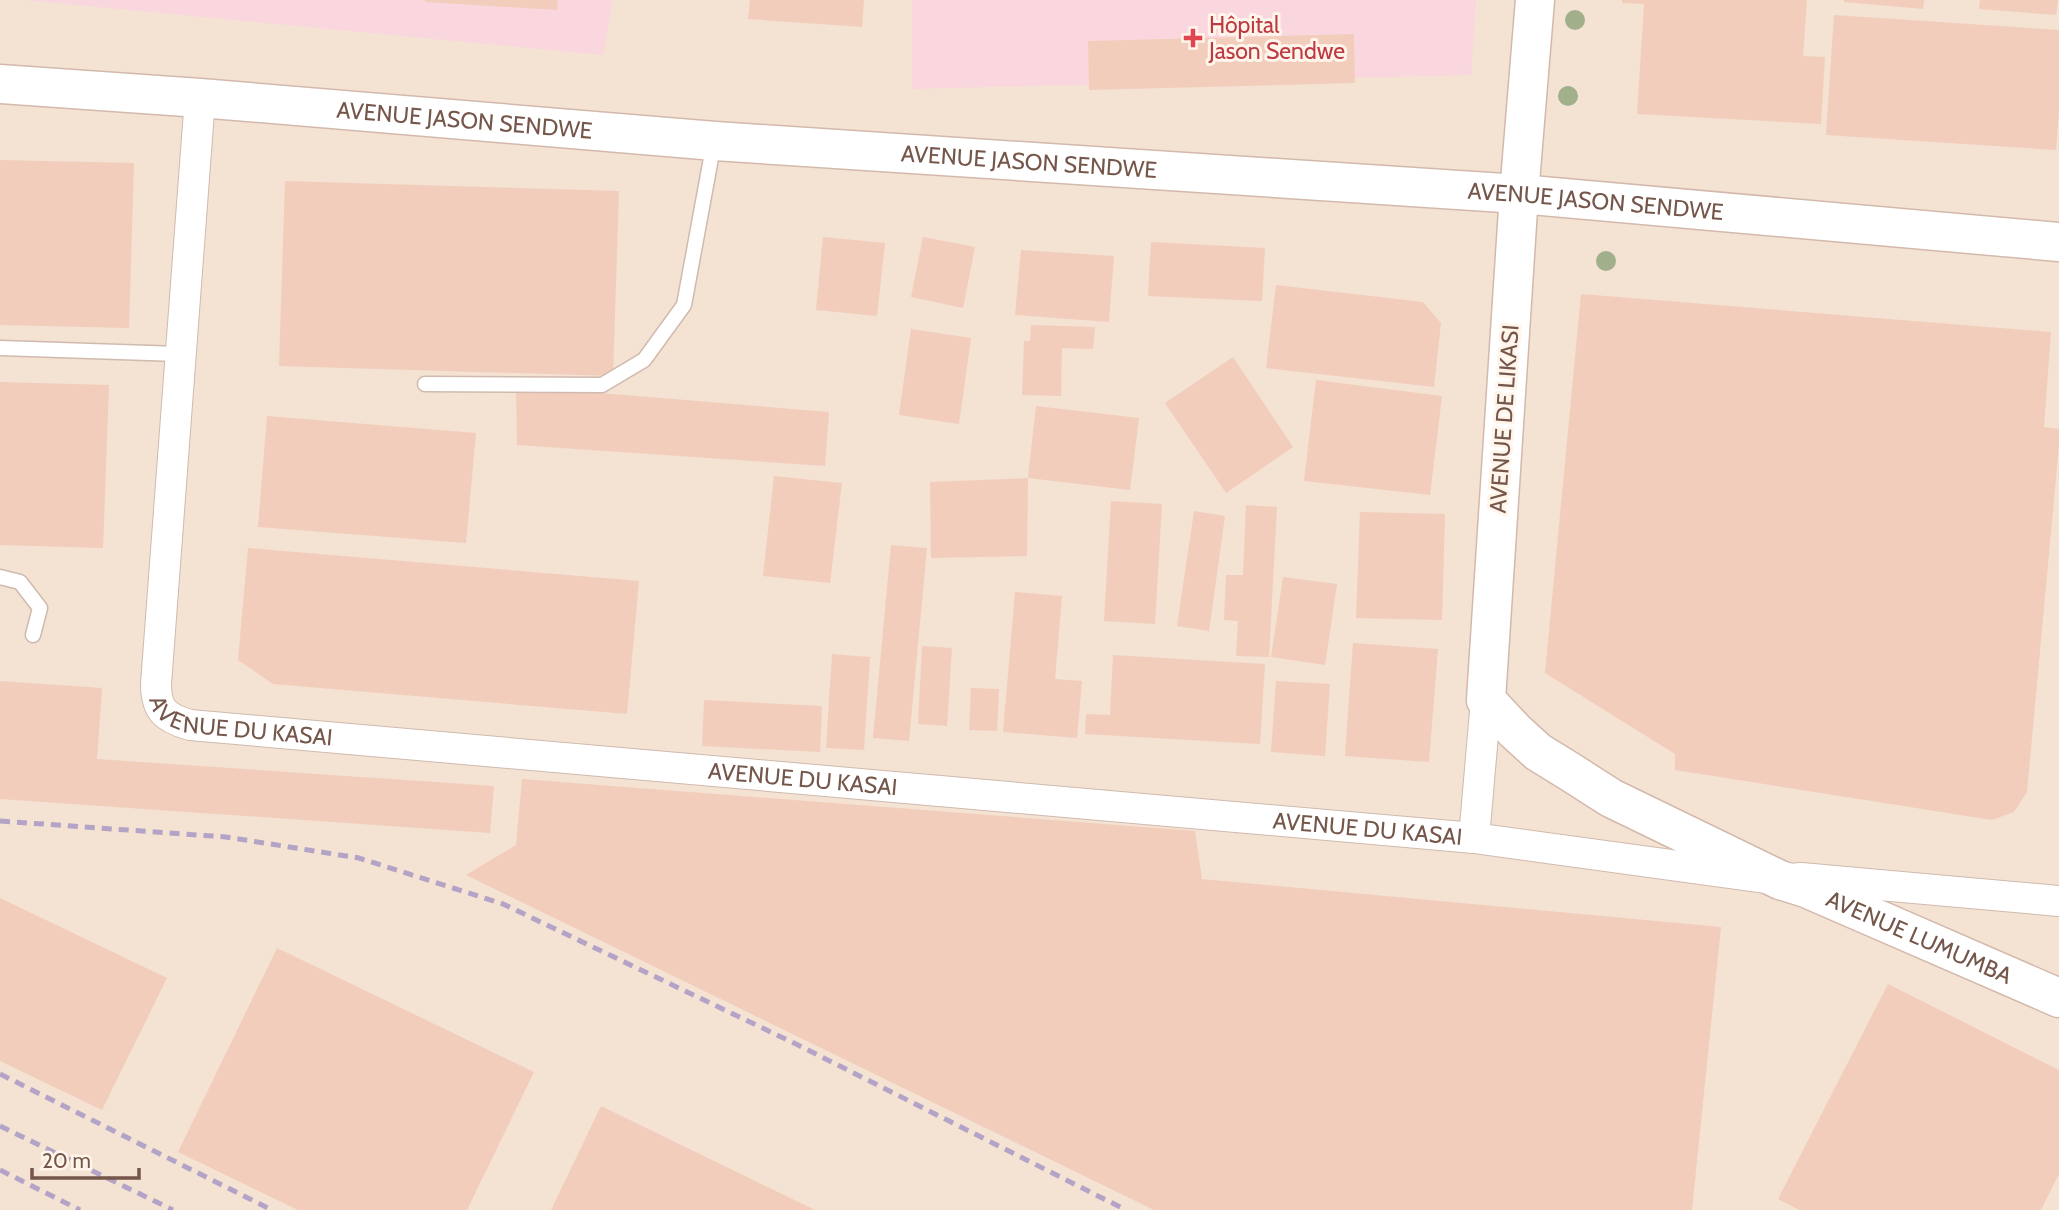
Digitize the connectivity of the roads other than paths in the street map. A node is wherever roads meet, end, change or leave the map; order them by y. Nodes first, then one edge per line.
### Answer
1 (1535, 0) edge
2 (0, 84) edge
3 (200, 98) junction
4 (715, 141) junction
5 (1519, 194) junction
6 (2059, 242) edge
7 (0, 348) edge
8 (180, 354) junction
9 (425, 384) dead end
10 (0, 577) edge
11 (33, 635) dead end
12 (1486, 701) junction
13 (1474, 838) junction
14 (1780, 880) junction
15 (2059, 901) edge
16 (2059, 971) edge
17 (2059, 996) edge

1 - 5 main road, AVENUE DE LIKASI
2 - 3 main road, AVENUE JASON SENDWE
3 - 4 main road, AVENUE JASON SENDWE
3 - 8 street, AVENUE DU KASAI
4 - 5 main road, AVENUE JASON SENDWE
4 - 9 lane
5 - 6 main road, AVENUE JASON SENDWE
5 - 12 main road, AVENUE DE LIKASI
7 - 8 lane
8 - 13 street, AVENUE DU KASAI
10 - 11 lane
12 - 13 street, AVENUE DE LIKASI
12 - 14 main road, AVENUE LUMUMBA
13 - 14 street, AVENUE DU KASAI
14 - 15 street, AVENUE DU KASAI
14 - 17 main road, AVENUE LUMUMBA
16 - 17 street

